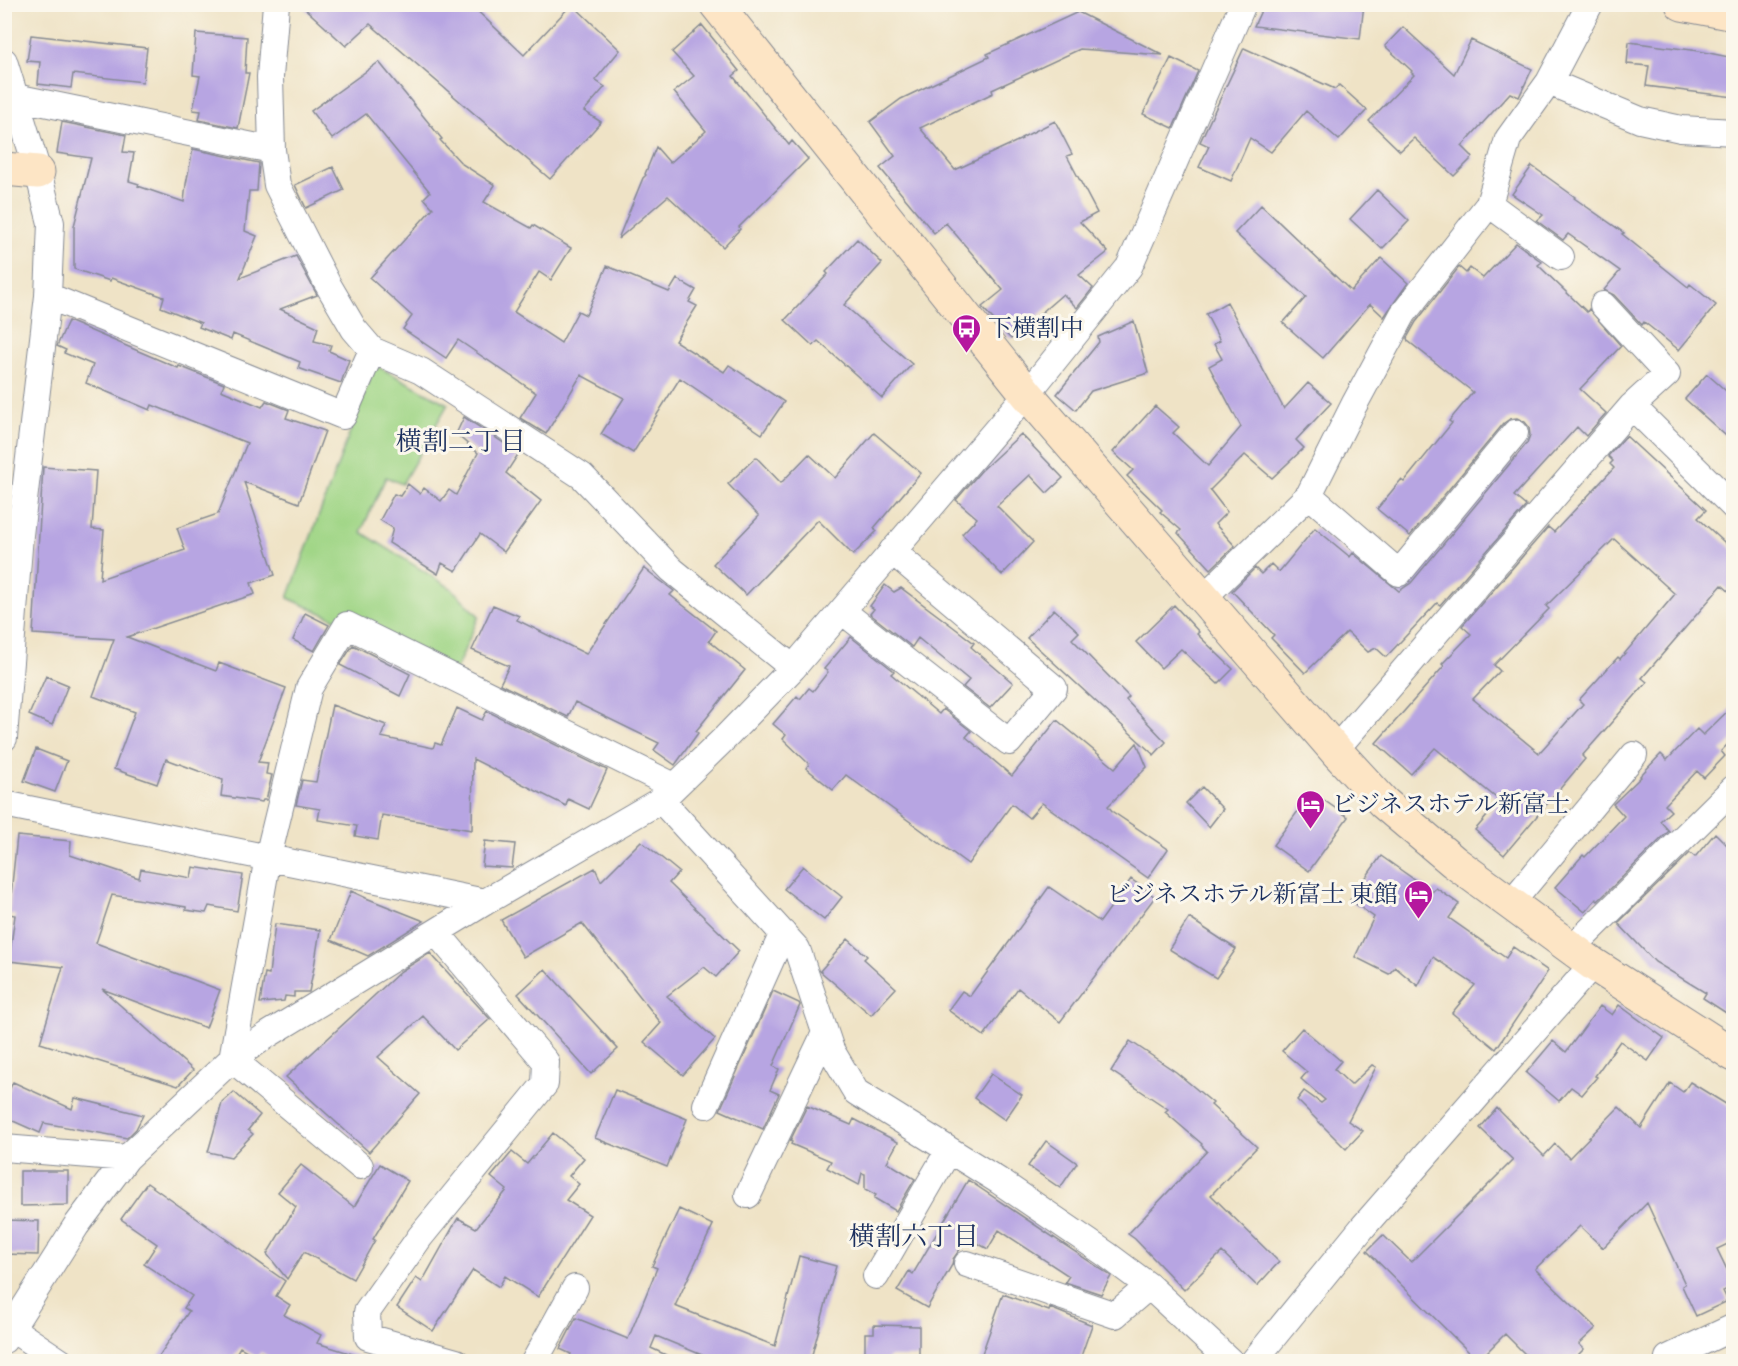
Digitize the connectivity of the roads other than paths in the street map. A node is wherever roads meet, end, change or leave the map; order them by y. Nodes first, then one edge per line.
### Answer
1 (276, 4) edge
2 (716, 4) edge
3 (1243, 4) edge
4 (1590, 4) edge
5 (1682, 4) edge
6 (1734, 14) edge
7 (4, 61) edge
8 (1549, 82) junction
9 (15, 97) junction
10 (1734, 132) edge
11 (272, 150) junction
12 (4, 169) edge
13 (38, 172) junction
14 (1489, 204) junction
15 (1561, 256) dead end
16 (48, 296) junction
17 (1603, 306) dead end
18 (372, 350) junction
19 (1027, 394) junction
20 (1632, 406) junction
21 (1515, 433) dead end
22 (1309, 495) junction
23 (1734, 507) edge
24 (12, 534) edge
25 (892, 551) junction
26 (1204, 597) junction
27 (842, 611) junction
28 (793, 668) junction
29 (4, 738) edge
30 (1335, 750) junction
31 (1634, 755) dead end
32 (1734, 788) edge
33 (667, 793) junction
34 (4, 804) edge
35 (268, 857) junction
36 (485, 902) junction
37 (1511, 903) junction
38 (436, 932) junction
39 (783, 933) junction
40 (1582, 956) junction
41 (825, 1033) junction
42 (1734, 1055) edge
43 (232, 1059) junction
44 (706, 1105) dead end
45 (4, 1148) edge
46 (949, 1150) junction
47 (127, 1158) junction
48 (360, 1166) dead end
49 (748, 1195) dead end
50 (967, 1264) dead end
51 (876, 1276) dead end
52 (1149, 1286) junction
53 (575, 1288) dead end
54 (1734, 1327) edge
55 (8, 1335) edge
56 (1668, 1358) dead end
57 (61, 1362) edge
58 (456, 1362) edge
59 (534, 1362) edge
60 (1231, 1362) edge
61 (1253, 1362) edge

1 - 11 street
2 - 19 street
3 - 19 street
4 - 8 street
5 - 6 street
7 - 9 street
8 - 10 street
8 - 14 street
9 - 11 street
9 - 13 street
11 - 18 street
12 - 13 street
13 - 16 street
14 - 15 street
14 - 22 street
16 - 18 street
16 - 24 street
17 - 20 street
18 - 28 street
19 - 25 street
19 - 26 street
20 - 23 street
20 - 30 street
21 - 22 street
22 - 26 street
24 - 29 street
25 - 27 street
25 - 27 street
26 - 30 street
27 - 28 street
28 - 33 street
30 - 37 street
31 - 37 street
32 - 40 street
33 - 35 street
33 - 36 street
33 - 39 street
34 - 35 street
35 - 36 street
35 - 43 street
36 - 38 street
37 - 40 street
38 - 43 street
38 - 58 street
39 - 41 street
39 - 44 street
40 - 42 street
40 - 61 street
41 - 46 street
41 - 49 street
43 - 47 street
43 - 48 street
45 - 47 street
46 - 51 street
46 - 52 street
47 - 55 street
50 - 52 street
52 - 60 street
53 - 59 street
54 - 56 street
55 - 57 street

